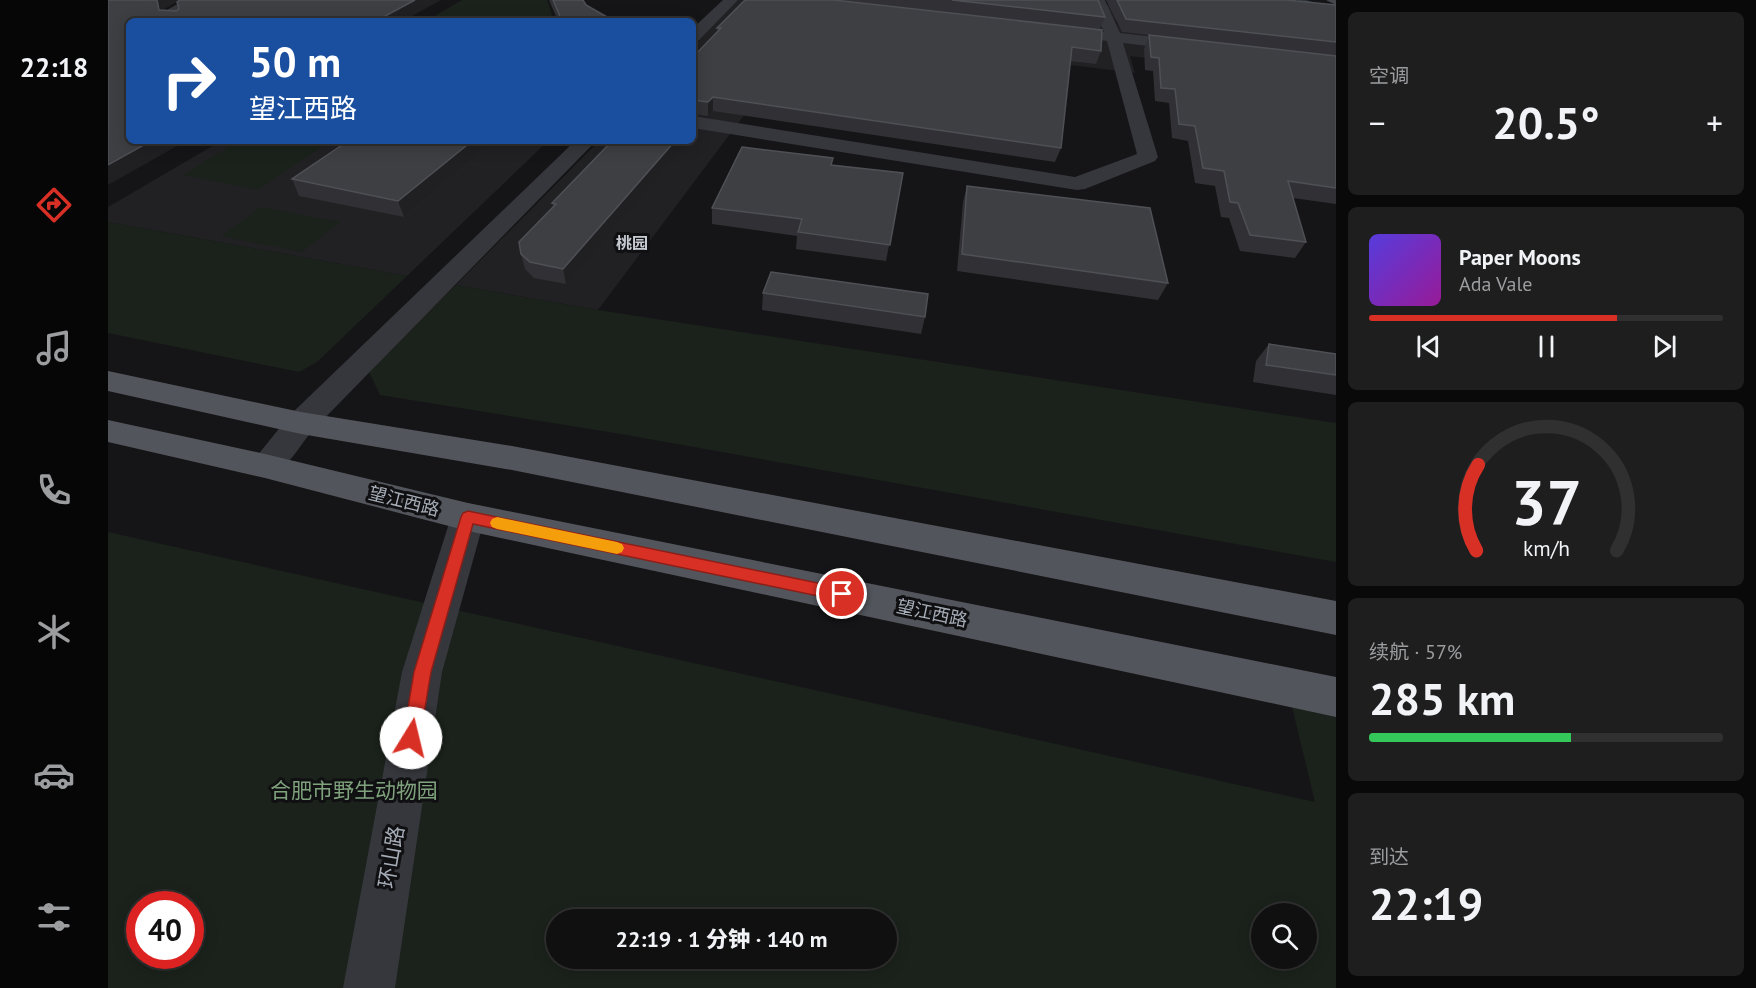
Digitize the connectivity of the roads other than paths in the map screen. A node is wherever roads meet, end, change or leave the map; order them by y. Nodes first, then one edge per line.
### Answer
1 (197, 0) edge
2 (731, 0) edge
3 (1097, 0) edge
4 (174, 18) edge
5 (696, 34) edge
6 (1079, 34) edge
7 (1114, 38) junction
8 (1207, 48) edge
9 (696, 122) edge
10 (583, 144) edge
11 (108, 381) edge
12 (301, 423) junction
13 (108, 430) edge
14 (265, 466) junction
15 (468, 517) junction
16 (1336, 618) edge
17 (1336, 697) edge
18 (369, 988) edge

1 - 4 street
2 - 5 street
3 - 7 street
6 - 7 street
7 - 8 street
7 - 9 street
10 - 12 street
11 - 12 main road
12 - 14 street
12 - 16 main road
13 - 14 main road, 望江西路
14 - 15 main road, 望江西路
15 - 17 main road, 望江西路
15 - 18 street, 环山路

